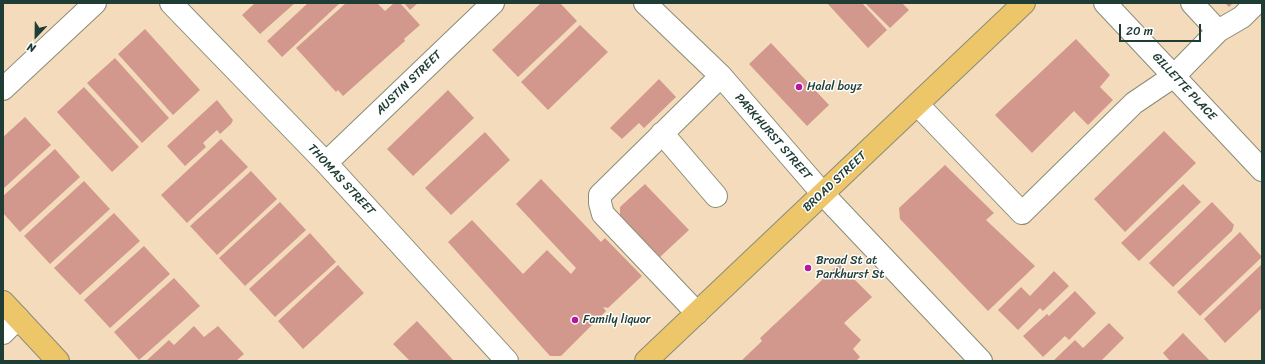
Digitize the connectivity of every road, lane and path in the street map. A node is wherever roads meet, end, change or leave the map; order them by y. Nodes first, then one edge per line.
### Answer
1 (95, 3) edge
2 (170, 3) edge
3 (493, 3) edge
4 (645, 3) edge
5 (1024, 3) edge
6 (1105, 3) edge
7 (1192, 3) edge
8 (1256, 3) edge
9 (1218, 31) junction
10 (721, 76) junction
11 (1174, 76) junction
12 (3, 88) edge
13 (918, 105) junction
14 (662, 133) junction
15 (326, 163) junction
16 (1262, 170) edge
17 (823, 194) junction
18 (716, 196) dead end
19 (3, 302) edge
20 (697, 313) junction
21 (11, 326) edge
22 (58, 361) edge
23 (507, 361) edge
24 (646, 361) edge
25 (981, 361) edge

1 - 12 street
2 - 15 street, THOMAS STREET
3 - 15 street, AUSTIN STREET
4 - 10 street, PARKHURST STREET
5 - 13 main road, BROAD STREET
6 - 11 street, GILLETTE PLACE
7 - 9 street
8 - 9 street
9 - 11 street
10 - 14 street
10 - 17 street, PARKHURST STREET
11 - 13 street
11 - 16 street, GILLETTE PLACE
13 - 17 main road, BROAD STREET
14 - 18 street
14 - 20 street
15 - 23 street, THOMAS STREET
17 - 20 main road, BROAD STREET
17 - 25 street, PARKHURST STREET
19 - 21 main road
20 - 24 main road, BROAD STREET
21 - 22 main road

